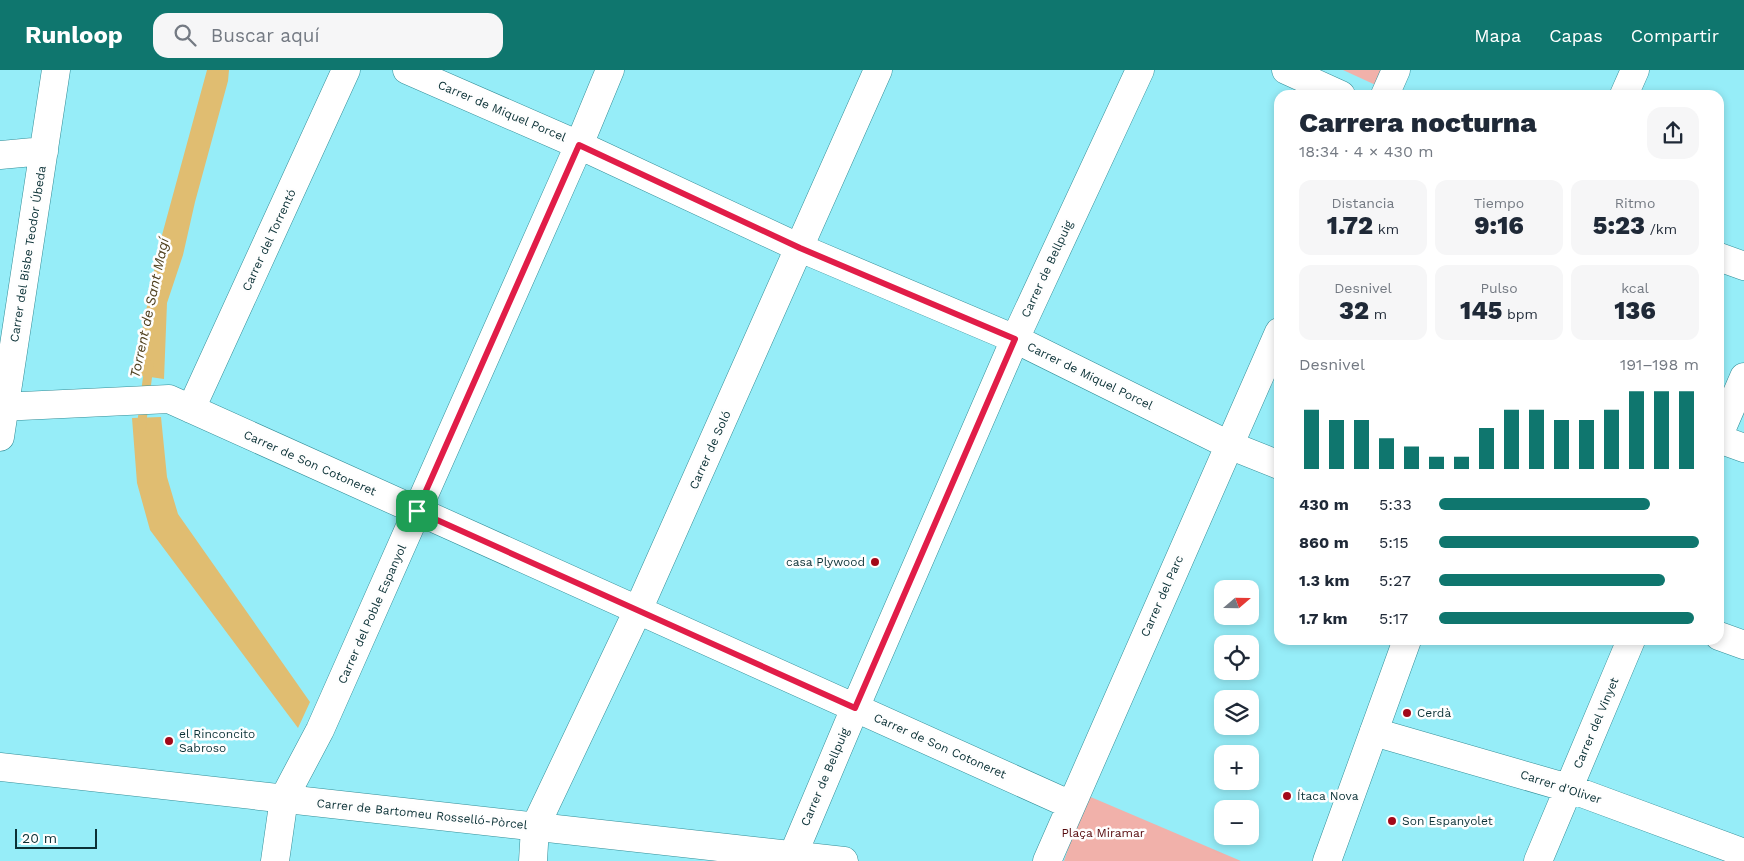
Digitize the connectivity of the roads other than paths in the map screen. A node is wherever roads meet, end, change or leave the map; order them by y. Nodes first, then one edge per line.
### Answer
1 (56, 70) edge
2 (346, 70) edge
3 (407, 70) edge
4 (610, 70) edge
5 (878, 70) edge
6 (1140, 70) edge
7 (1286, 70) edge
8 (1396, 70) edge
9 (1635, 70) edge
10 (1331, 90) edge
11 (1387, 90) edge
12 (1626, 90) edge
13 (579, 145) junction
14 (44, 151) junction
15 (0, 155) edge
16 (800, 248) junction
17 (1724, 259) edge
18 (1744, 266) edge
19 (1015, 339) junction
20 (1274, 343) edge
21 (1744, 377) edge
22 (180, 404) junction
23 (2, 407) edge
24 (1724, 424) edge
25 (0, 437) edge
26 (1724, 441) edge
27 (1228, 445) junction
28 (1744, 448) edge
29 (1274, 463) edge
30 (417, 511) junction
31 (638, 610) junction
32 (1724, 638) edge
33 (1405, 645) edge
34 (1629, 645) edge
35 (1744, 645) edge
36 (855, 708) junction
37 (1374, 732) junction
38 (0, 767) edge
39 (1568, 788) junction
40 (284, 798) junction
41 (1071, 805) junction
42 (535, 827) junction
43 (1744, 853) edge
44 (793, 858) edge
45 (275, 861) edge
46 (533, 861) edge
47 (844, 861) edge
48 (1047, 861) edge
49 (1326, 861) edge
50 (1538, 861) edge

1 - 14 street, Carrer del Bisbe Teodor Úbeda
2 - 22 street, Carrer del Torrentó
3 - 13 street, Carrer de Miquel Porcel
4 - 13 street, Carrer del Poble Espanyol
5 - 16 street, Carrer de Soló
6 - 19 street, Carrer de Bellpuig
7 - 10 street
8 - 11 street
9 - 12 street
13 - 16 street, Carrer de Miquel Porcel
13 - 30 street, Carrer del Poble Espanyol
14 - 15 street
14 - 23 street, Carrer del Bisbe Teodor Úbeda
16 - 19 street, Carrer de Miquel Porcel
16 - 31 street, Carrer de Soló
17 - 18 street
19 - 27 street, Carrer de Miquel Porcel
19 - 36 street, Carrer de Bellpuig
20 - 27 street, Carrer del Parc
21 - 24 street
22 - 23 street, Carrer de Son Cotoneret
22 - 30 street, Carrer de Son Cotoneret
23 - 25 street, Carrer del Bisbe Teodor Úbeda
26 - 28 street
27 - 29 street, Carrer de Miquel Porcel
27 - 41 street, Carrer del Parc
30 - 31 street, Carrer de Son Cotoneret
30 - 40 street, Carrer del Poble Espanyol
31 - 36 street, Carrer de Son Cotoneret
31 - 42 street, Carrer de Soló
32 - 35 street
33 - 37 street
34 - 39 street, Carrer del Vinyet
36 - 41 street, Carrer de Son Cotoneret
36 - 44 street, Carrer de Bellpuig
37 - 39 street, Carrer d'Oliver
37 - 49 street
38 - 40 street, Carrer de Bartomeu Rosselló-Pòrcel
39 - 43 street, Carrer d'Oliver
39 - 50 street, Carrer del Vinyet
40 - 42 street, Carrer de Bartomeu Rosselló-Pòrcel
40 - 45 street, Carrer del Poble Espanyol
41 - 48 street, Carrer del Parc
42 - 44 street, Carrer de Bartomeu Rosselló-Pòrcel
42 - 46 street
44 - 47 street, Carrer de Bartomeu Rosselló-Pòrcel

